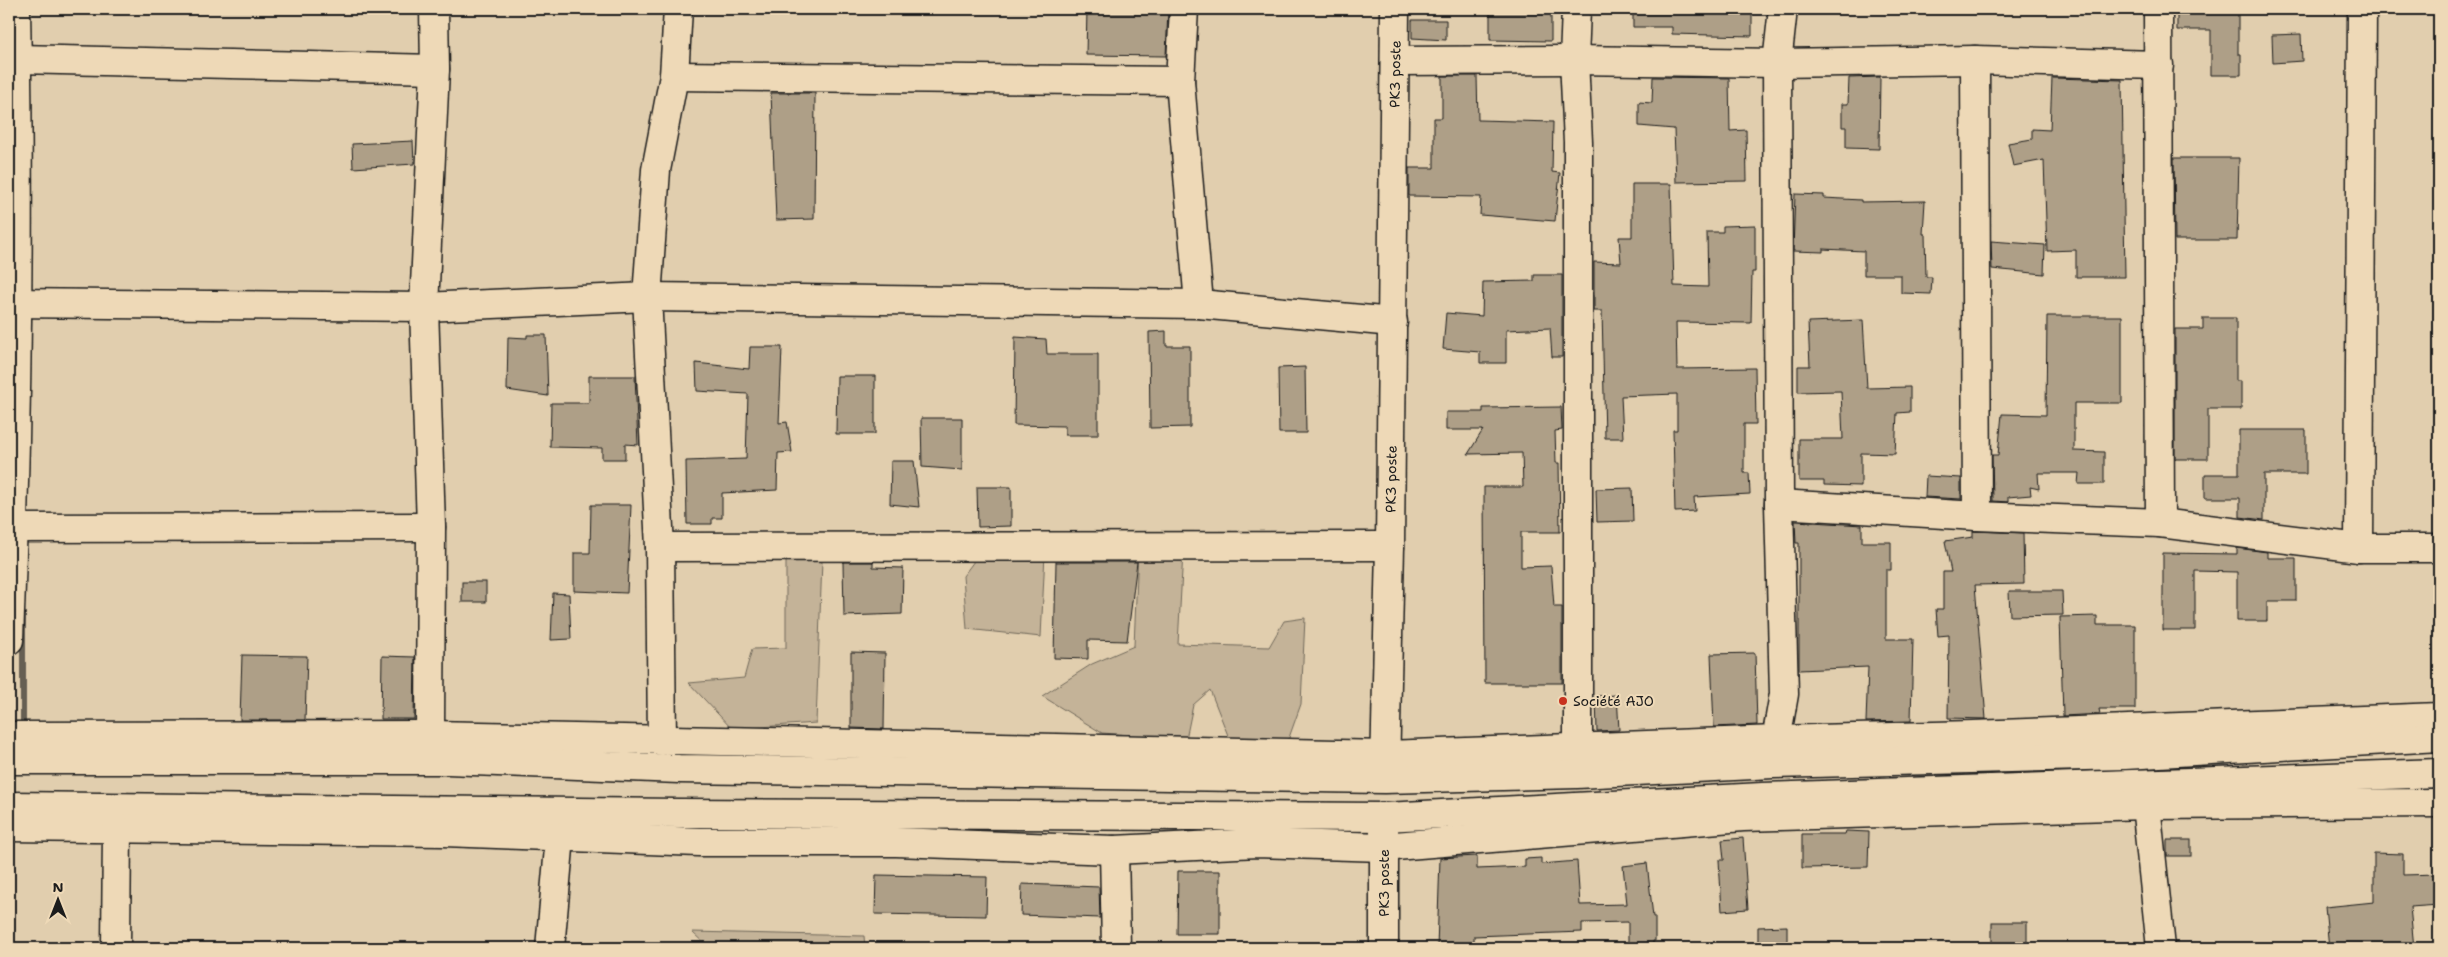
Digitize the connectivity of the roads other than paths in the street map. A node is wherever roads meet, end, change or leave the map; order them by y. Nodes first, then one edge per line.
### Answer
1 (16, 9) edge
2 (434, 9) edge
3 (678, 9) edge
4 (1184, 9) edge
5 (1395, 9) edge
6 (1576, 9) edge
7 (1783, 9) edge
8 (2158, 9) edge
9 (2362, 9) edge
10 (18, 59) junction
11 (1574, 60) junction
12 (1975, 60) junction
13 (1395, 62) junction
14 (1777, 63) junction
15 (2159, 65) junction
16 (435, 69) junction
17 (674, 76) junction
18 (1180, 80) junction
19 (647, 297) junction
20 (12, 303) edge
21 (1199, 304) junction
22 (424, 307) junction
23 (1392, 322) junction
24 (1779, 504) junction
25 (1977, 516) junction
26 (2160, 523) junction
27 (431, 527) junction
28 (13, 528) junction
29 (660, 546) junction
30 (1390, 546) junction
31 (2359, 548) junction
32 (2439, 548) edge
33 (9, 640) edge
34 (2439, 717) edge
35 (430, 735) junction
36 (9, 736) edge
37 (2439, 737) edge
38 (1776, 740) junction
39 (662, 741) junction
40 (1578, 748) junction
41 (9, 760) edge
42 (1385, 767) junction
43 (2439, 773) edge
44 (2439, 803) edge
45 (2146, 805) junction
46 (9, 806) edge
47 (1384, 818) junction
48 (9, 827) edge
49 (117, 828) junction
50 (560, 836) junction
51 (1384, 847) junction
52 (1114, 850) junction
53 (116, 948) edge
54 (550, 948) edge
55 (1116, 948) edge
56 (1384, 948) edge
57 (2161, 948) edge

1 - 10 street
2 - 16 street
3 - 17 street
4 - 18 street
5 - 13 street, PK3 poste
6 - 11 street
7 - 14 street
8 - 15 street
9 - 31 street
10 - 16 street
10 - 20 street
11 - 13 street
11 - 14 street
11 - 40 street
12 - 14 street
12 - 15 street
12 - 25 street
13 - 23 street, PK3 poste
14 - 24 street
15 - 26 street
16 - 22 street
17 - 18 street
17 - 19 street
18 - 21 street
19 - 21 street
19 - 22 street
19 - 29 street
20 - 22 street
20 - 28 street
21 - 23 street
22 - 27 street
23 - 30 street, PK3 poste
24 - 25 street
24 - 38 street
25 - 26 street
26 - 31 street
27 - 28 street
27 - 35 street
28 - 33 street
29 - 30 street
29 - 39 street
30 - 42 street, PK3 poste
31 - 32 street
34 - 38 street
35 - 36 street
35 - 39 street
37 - 42 street
38 - 40 street
39 - 42 street
40 - 42 street
41 - 42 street
42 - 47 street, PK3 poste
43 - 47 street
44 - 45 street
45 - 51 street
45 - 57 street
46 - 47 street
47 - 51 street, PK3 poste
48 - 49 street
49 - 50 street
49 - 53 street
50 - 52 street
50 - 54 street
51 - 52 street
51 - 56 street, PK3 poste
52 - 55 street

